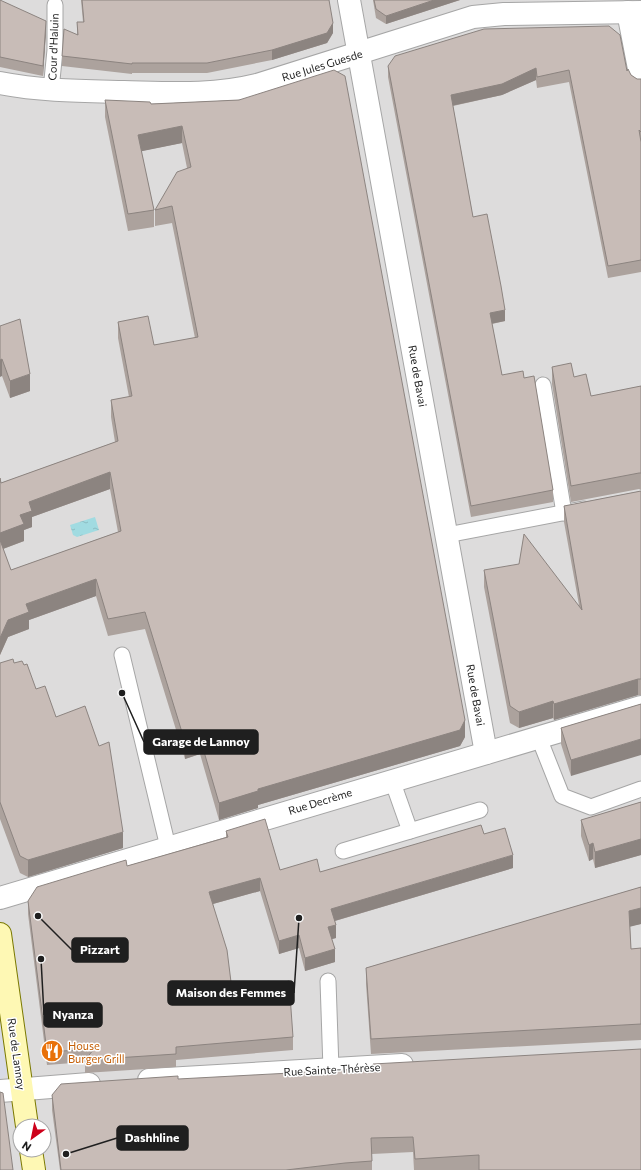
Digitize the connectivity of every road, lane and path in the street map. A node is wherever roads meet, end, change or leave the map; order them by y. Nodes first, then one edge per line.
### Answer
1 (349, 0) edge
2 (55, 5) dead end
3 (634, 12) edge
4 (360, 54) junction
5 (641, 79) edge
6 (0, 83) edge
7 (52, 90) junction
8 (543, 385) dead end
9 (595, 507) edge
10 (564, 513) junction
11 (447, 535) junction
12 (122, 655) dead end
13 (641, 707) edge
14 (539, 738) junction
15 (486, 753) junction
16 (392, 780) junction
17 (641, 789) edge
18 (480, 810) dead end
19 (410, 831) junction
20 (168, 847) junction
21 (343, 851) dead end
22 (0, 898) edge
23 (0, 934) edge
24 (328, 981) dead end
25 (418, 1064) edge
26 (331, 1069) junction
27 (22, 1089) junction
28 (0, 1090) edge
29 (26, 1118) edge
30 (32, 1158) edge
31 (34, 1170) edge

1 - 4 street, Rue de Bavai
2 - 7 lane, Cour d'Haluin
3 - 4 street, Rue Jules Guesde
3 - 5 street
4 - 7 street, Rue Jules Guesde
4 - 11 street, Rue de Bavai
6 - 7 street, Rue Jules Guesde
8 - 10 lane
9 - 10 lane
10 - 11 lane
11 - 15 street, Rue de Bavai
12 - 20 lane
13 - 14 street, Rue Decrème
14 - 15 street, Rue Decrème
14 - 17 lane
15 - 16 street, Rue Decrème
16 - 19 lane
16 - 20 street, Rue Decrème
18 - 19 lane
19 - 21 lane
20 - 22 street, Rue Decrème
23 - 27 main road, Rue de Lannoy
24 - 26 lane
25 - 26 street, Rue Sainte-Thérèse
26 - 27 street, Rue Sainte-Thérèse
27 - 28 street, Rue Sainte-Thérèse
27 - 29 main road, Rue de Lannoy
30 - 31 main road

